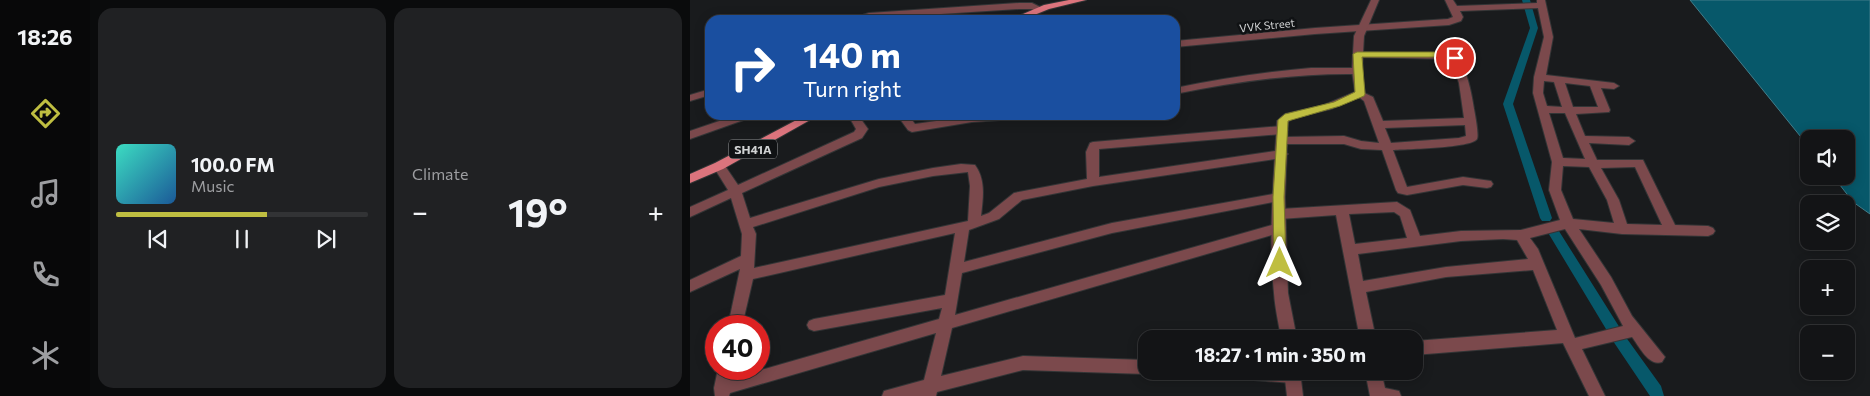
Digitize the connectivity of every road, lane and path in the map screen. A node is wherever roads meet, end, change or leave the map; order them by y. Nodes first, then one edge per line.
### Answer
1 (1082, 0) edge
2 (1375, 0) edge
3 (1449, 0) edge
4 (1538, 3) edge
5 (981, 4) edge
6 (1043, 8) junction
7 (1454, 9) junction
8 (878, 15) edge
9 (1026, 15) edge
10 (1044, 15) edge
11 (1362, 27) junction
12 (1180, 44) edge
13 (1357, 54) junction
14 (1357, 71) junction
15 (1539, 77) junction
16 (1558, 79) junction
17 (1594, 84) junction
18 (1614, 86) dead end
19 (1180, 90) edge
20 (705, 94) edge
21 (1360, 94) junction
22 (690, 98) edge
23 (1542, 109) junction
24 (1569, 110) junction
25 (733, 120) edge
26 (805, 120) edge
27 (856, 120) edge
28 (906, 120) edge
29 (965, 120) edge
30 (1470, 121) junction
31 (1378, 125) junction
32 (690, 134) edge
33 (1282, 135) junction
34 (1581, 139) junction
35 (1629, 141) dead end
36 (1386, 147) junction
37 (1282, 154) junction
38 (1558, 162) junction
39 (1593, 164) junction
40 (719, 166) junction
41 (690, 179) edge
42 (1093, 182) junction
43 (1487, 184) dead end
44 (735, 191) junction
45 (1404, 191) junction
46 (1279, 197) junction
47 (1397, 207) junction
48 (1342, 211) junction
49 (690, 212) edge
50 (1280, 221) junction
51 (1568, 223) junction
52 (746, 225) junction
53 (968, 226) junction
54 (1622, 229) junction
55 (1671, 230) junction
56 (1708, 231) dead end
57 (1521, 236) junction
58 (1416, 243) junction
59 (1349, 250) junction
60 (748, 258) junction
61 (1535, 264) junction
62 (957, 269) junction
63 (746, 275) junction
64 (690, 286) edge
65 (1358, 288) junction
66 (951, 300) junction
67 (737, 315) edge
68 (946, 324) junction
69 (814, 326) dead end
70 (1287, 330) edge
71 (1366, 330) edge
72 (1631, 332) junction
73 (1569, 341) junction
74 (1423, 348) edge
75 (1657, 356) dead end
76 (1138, 367) edge
77 (1293, 380) edge
78 (1377, 380) edge
79 (930, 390) edge
80 (722, 392) edge
81 (890, 396) edge
82 (1295, 396) edge
83 (1383, 396) edge
84 (1597, 396) edge

1 - 6 main road
2 - 11 street
3 - 7 street
4 - 7 street
4 - 15 street
5 - 6 street
5 - 8 street
6 - 9 main road
6 - 10 street
7 - 11 street, VVK Street
11 - 12 street, VVK Street
11 - 13 street
13 - 14 street
13 - 30 street
14 - 19 street
14 - 21 street
15 - 16 street
15 - 23 street
16 - 17 street
16 - 24 street
17 - 18 street
17 - 24 street
20 - 22 street
21 - 31 street
21 - 33 street
23 - 24 street
23 - 38 street
24 - 34 street
25 - 32 street
26 - 40 main road, SH41A
27 - 44 street
28 - 29 street
30 - 31 street
30 - 36 street
31 - 36 street
33 - 36 street
33 - 37 street
33 - 42 street
34 - 35 street
34 - 39 street
36 - 45 street
37 - 42 street
37 - 46 street
38 - 39 street
38 - 51 street
39 - 54 street
39 - 55 street
40 - 41 main road, SH41A
40 - 44 street
42 - 53 street
43 - 45 street
44 - 49 street
44 - 52 street
45 - 47 street
46 - 50 street
46 - 62 street
47 - 48 street
47 - 58 street
48 - 50 street
48 - 59 street
50 - 68 street
50 - 70 street
51 - 54 street
51 - 57 street
51 - 72 street
52 - 53 street
52 - 60 street
53 - 62 street
53 - 63 street
54 - 55 street
55 - 56 street
57 - 58 street
57 - 61 street
58 - 59 street
59 - 65 street
60 - 63 street
60 - 64 street
61 - 65 street
61 - 73 street
62 - 66 street
63 - 67 street
65 - 71 street
66 - 68 street
66 - 69 street
68 - 79 street
68 - 80 street
72 - 73 street
72 - 75 street
73 - 74 street
73 - 84 street
76 - 79 street
77 - 82 street
78 - 83 street
79 - 81 street

